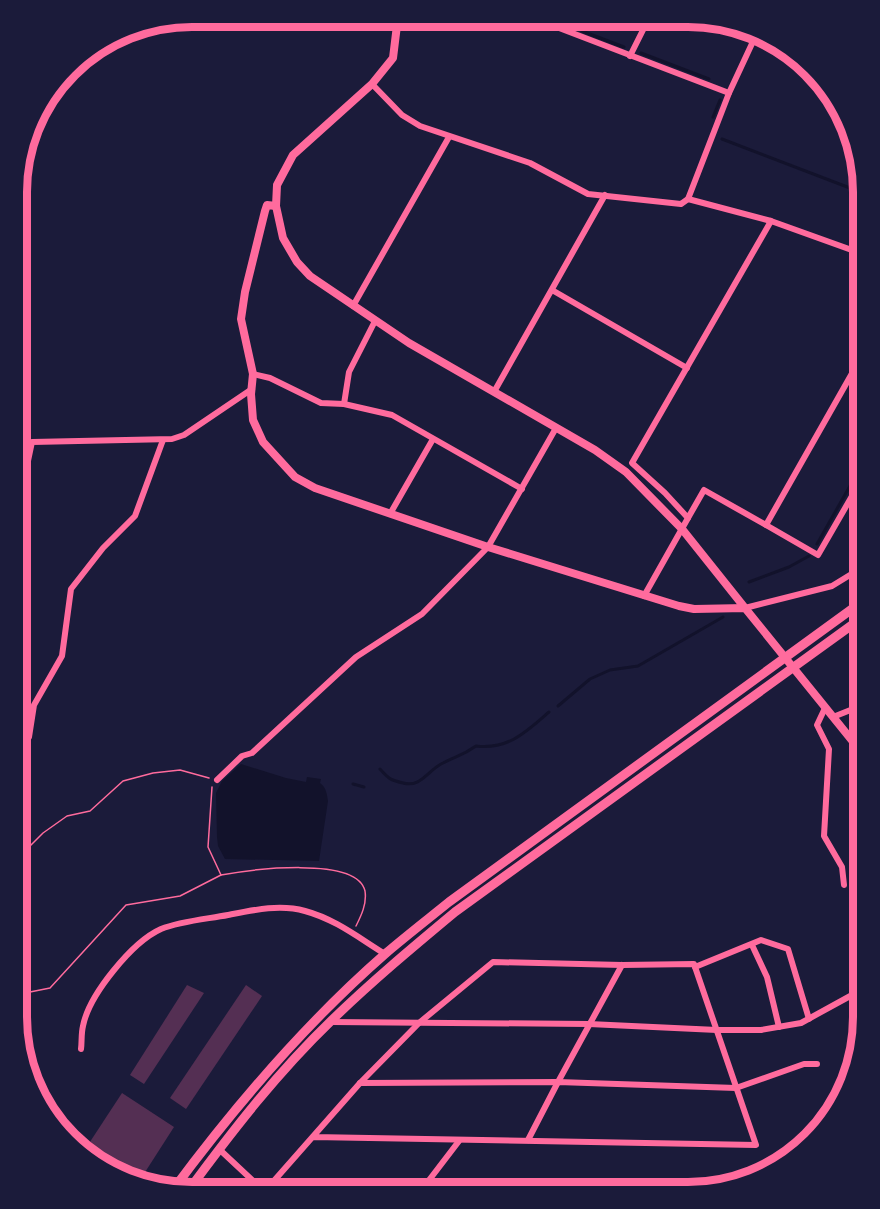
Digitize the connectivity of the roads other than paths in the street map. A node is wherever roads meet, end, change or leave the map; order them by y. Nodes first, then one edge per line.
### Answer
1 (397, 27) edge
2 (556, 27) edge
3 (644, 27) edge
4 (753, 41) edge
5 (630, 56) junction
6 (372, 84) junction
7 (729, 93) junction
8 (449, 136) junction
9 (605, 195) junction
10 (688, 199) junction
11 (276, 207) junction
12 (771, 221) junction
13 (853, 250) edge
14 (552, 290) junction
15 (353, 306) junction
16 (375, 321) junction
17 (687, 368) junction
18 (853, 372) edge
19 (253, 374) junction
20 (252, 389) junction
21 (494, 392) junction
22 (344, 404) junction
23 (556, 428) junction
24 (434, 439) junction
25 (163, 440) junction
26 (27, 466) edge
27 (522, 489) junction
28 (853, 494) edge
29 (390, 513) junction
30 (688, 518) junction
31 (766, 525) junction
32 (682, 529) junction
33 (488, 547) junction
34 (853, 573) edge
35 (644, 596) junction
36 (745, 608) junction
37 (853, 608) edge
38 (853, 624) edge
39 (786, 657) junction
40 (795, 667) junction
41 (825, 708) junction
42 (853, 709) edge
43 (833, 717) junction
44 (853, 736) edge
45 (849, 737) junction
46 (27, 739) edge
47 (853, 742) edge
48 (217, 780) road end
49 (844, 885) dead end
50 (752, 945) junction
51 (386, 954) junction
52 (622, 964) junction
53 (695, 967) junction
54 (853, 995) edge
55 (809, 1019) junction
56 (331, 1022) junction
57 (419, 1023) junction
58 (590, 1024) junction
59 (779, 1027) junction
60 (717, 1030) junction
61 (81, 1049) dead end
62 (817, 1064) dead end
63 (558, 1082) junction
64 (360, 1083) junction
65 (736, 1088) junction
66 (313, 1137) junction
67 (528, 1140) junction
68 (459, 1141) junction
69 (219, 1149) junction
70 (179, 1181) edge
71 (195, 1182) edge
72 (255, 1182) edge
73 (273, 1182) edge
74 (428, 1182) edge

1 - 6 street
2 - 5 street
3 - 5 street
4 - 7 street
5 - 7 street
6 - 8 street
6 - 11 street
7 - 10 street
8 - 9 street
8 - 15 street
9 - 10 street
9 - 14 street
10 - 12 street
11 - 15 street
11 - 19 street
12 - 13 street
12 - 17 street
14 - 17 street
14 - 21 street
15 - 16 street
16 - 21 street
16 - 22 street
17 - 30 street
18 - 31 street
19 - 20 street
19 - 22 street
20 - 25 street
20 - 29 street
21 - 23 street
22 - 24 street
23 - 27 street
23 - 32 street
24 - 27 street
24 - 29 street
25 - 26 street
25 - 46 street
27 - 33 street
28 - 31 street
29 - 33 street
30 - 31 street
30 - 32 street
32 - 35 street
32 - 36 street
33 - 35 street
33 - 48 street
34 - 36 street
35 - 36 street
36 - 39 street
37 - 39 main road
38 - 40 main road
39 - 40 street
39 - 51 main road
40 - 41 street
40 - 56 main road
41 - 43 street
41 - 49 street
42 - 43 street
43 - 45 street
44 - 45 street
45 - 47 street
50 - 53 street
50 - 55 street
50 - 59 street
51 - 61 street
51 - 70 main road
52 - 53 street
52 - 57 street
52 - 58 street
53 - 60 street
54 - 55 street
55 - 59 street
56 - 57 street
56 - 69 main road
57 - 58 street
57 - 64 street
58 - 60 street
58 - 63 street
59 - 60 street
60 - 65 street
62 - 65 street
63 - 64 street
63 - 65 street
63 - 67 street
64 - 66 street
65 - 67 street
66 - 68 street
66 - 73 street
67 - 68 street
68 - 74 street
69 - 71 main road
69 - 72 street

